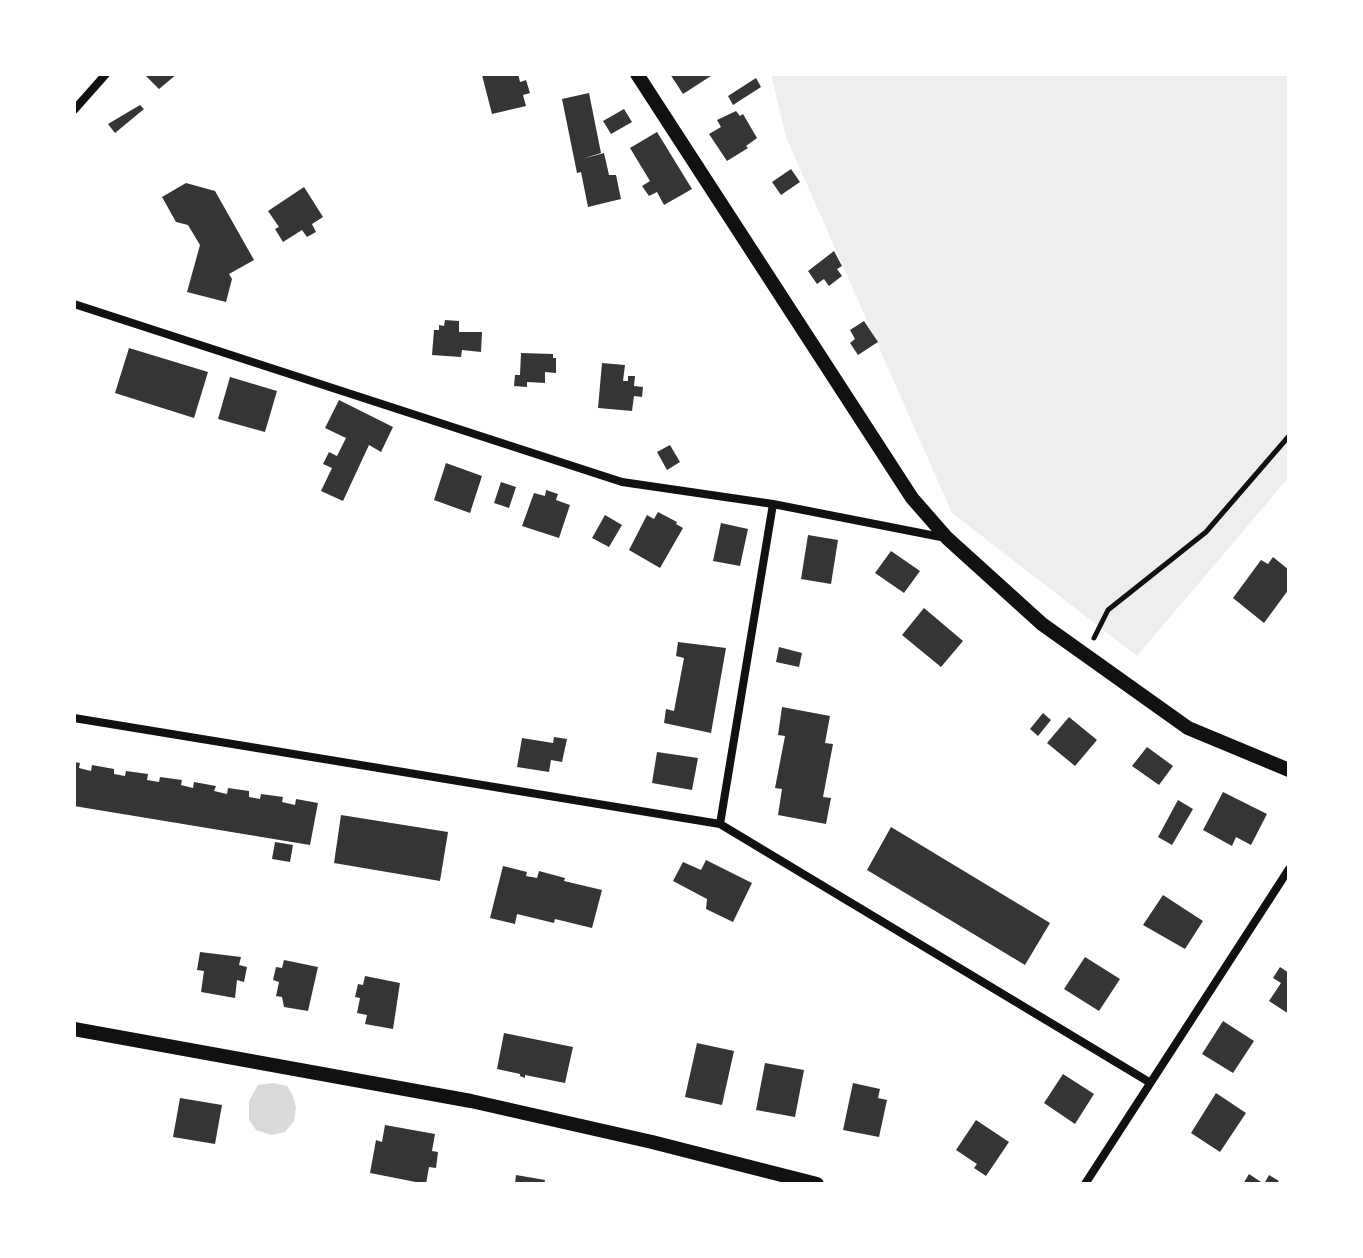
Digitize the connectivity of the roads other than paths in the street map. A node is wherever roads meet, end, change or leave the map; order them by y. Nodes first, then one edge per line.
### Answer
1 (106, 74) edge
2 (637, 74) edge
3 (74, 110) edge
4 (74, 304) edge
5 (773, 504) junction
6 (947, 538) junction
7 (74, 718) edge
8 (1289, 770) edge
9 (720, 824) junction
10 (1289, 869) edge
11 (74, 1029) edge
12 (1149, 1082) junction
13 (817, 1184) edge
14 (1085, 1184) edge

1 - 3 street
2 - 6 street
4 - 5 street
5 - 6 street
5 - 9 street
6 - 8 street
7 - 9 street
9 - 12 street
10 - 12 street
11 - 13 street
12 - 14 street

